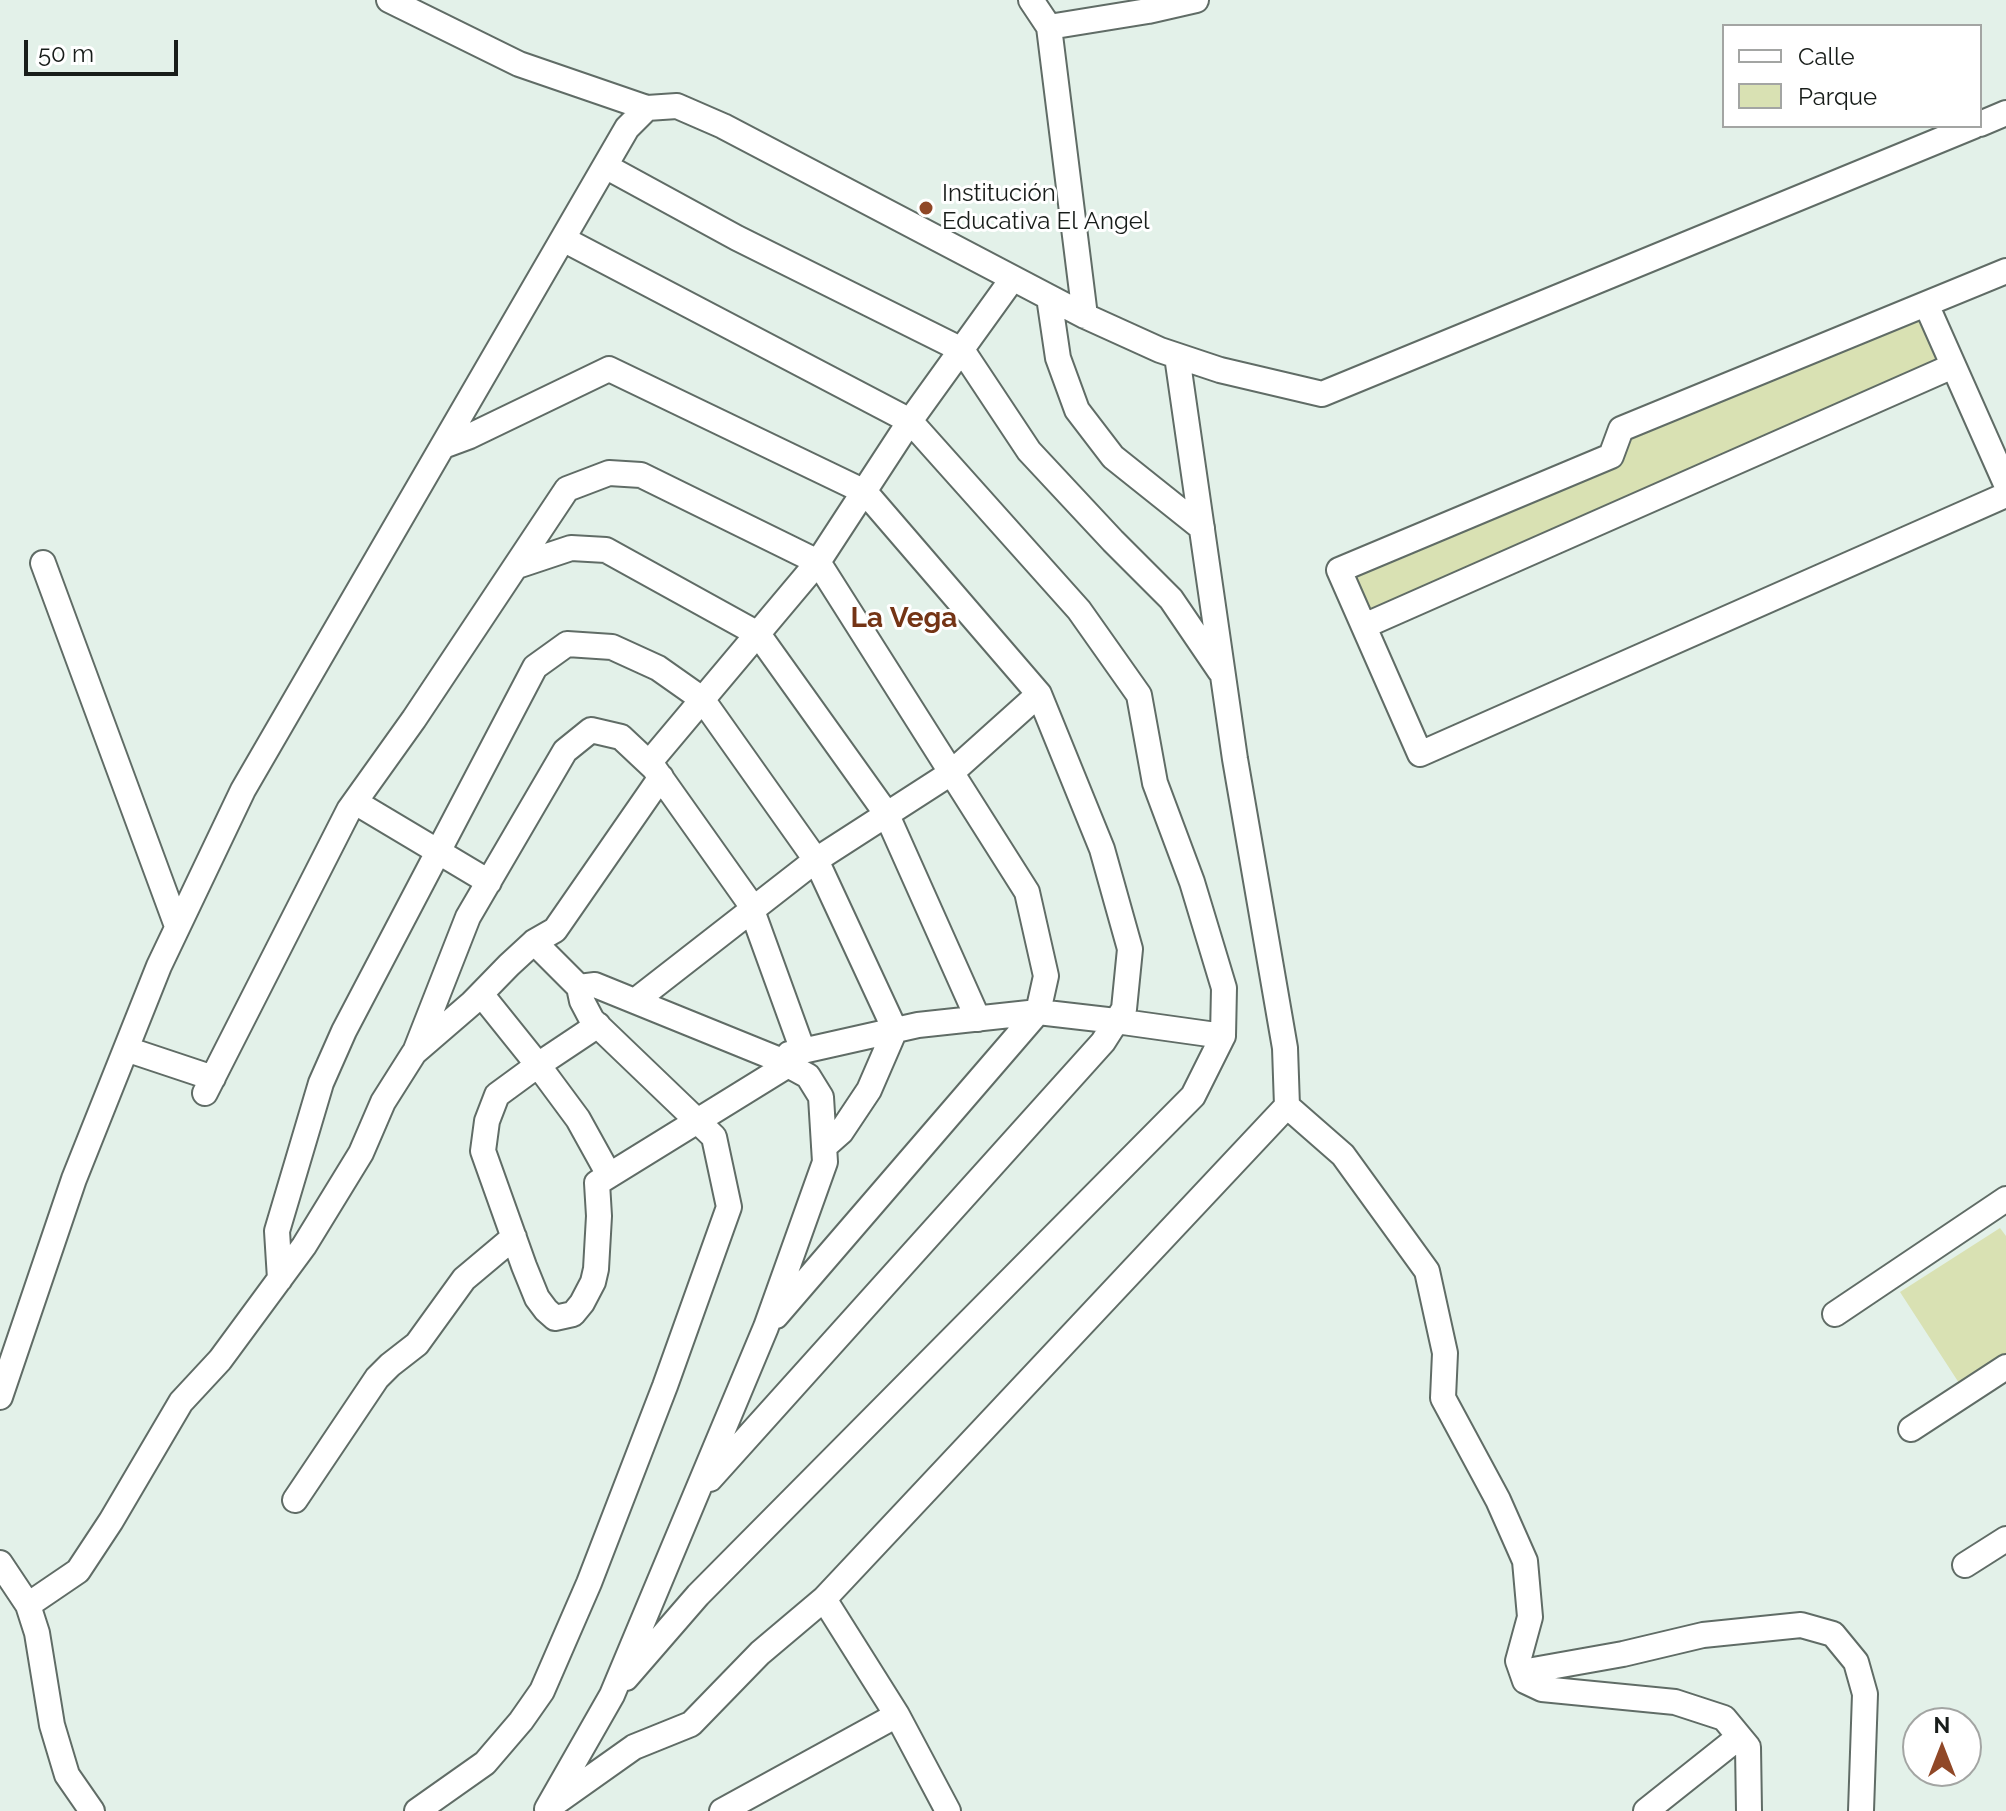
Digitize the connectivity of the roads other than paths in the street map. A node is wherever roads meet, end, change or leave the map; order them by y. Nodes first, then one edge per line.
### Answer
1 (389, 0) edge
2 (1031, 0) edge
3 (1196, 0) edge
4 (1049, 27) junction
5 (647, 108) junction
6 (2006, 114) edge
7 (1982, 123) edge
8 (1969, 128) edge
9 (605, 166) junction
10 (563, 239) junction
11 (2006, 271) edge
12 (1013, 278) junction
13 (1049, 297) junction
14 (1926, 304) junction
15 (1085, 316) junction
16 (962, 350) junction
17 (1177, 356) junction
18 (1953, 366) junction
19 (910, 421) junction
20 (443, 446) junction
21 (2006, 484) edge
22 (865, 492) junction
23 (2006, 495) edge
24 (1202, 528) junction
25 (818, 562) junction
26 (43, 563) dead end
27 (517, 566) junction
28 (1364, 626) junction
29 (758, 634) junction
30 (1223, 677) junction
31 (1039, 694) junction
32 (702, 699) junction
33 (655, 770) junction
34 (951, 773) junction
35 (355, 802) junction
36 (886, 813) junction
37 (438, 850) junction
38 (816, 860) junction
39 (489, 882) junction
40 (752, 910) junction
41 (177, 926) junction
42 (534, 942) junction
43 (579, 987) junction
44 (481, 994) junction
45 (635, 1001) junction
46 (1038, 1012) junction
47 (978, 1019) junction
48 (1116, 1021) junction
49 (598, 1025) junction
50 (895, 1030) junction
51 (1223, 1036) junction
52 (126, 1049) junction
53 (414, 1053) junction
54 (789, 1058) junction
55 (538, 1065) junction
56 (1287, 1106) junction
57 (697, 1120) junction
58 (824, 1147) junction
59 (609, 1175) junction
60 (2006, 1199) edge
61 (514, 1237) junction
62 (280, 1279) junction
63 (1835, 1314) dead end
64 (766, 1327) junction
65 (2006, 1367) edge
66 (0, 1397) edge
67 (1911, 1429) dead end
68 (698, 1492) junction
69 (295, 1500) dead end
70 (2006, 1539) edge
71 (0, 1563) edge
72 (1965, 1565) dead end
73 (824, 1599) junction
74 (28, 1605) junction
75 (1522, 1672) junction
76 (612, 1695) junction
77 (897, 1715) junction
78 (1739, 1737) junction
79 (545, 1810) edge
80 (92, 1811) edge
81 (417, 1811) edge
82 (722, 1811) edge
83 (948, 1811) edge
84 (1646, 1811) edge
85 (1749, 1811) edge
86 (1861, 1811) edge

1 - 5 street
2 - 4 street
3 - 4 street
4 - 15 street
5 - 9 street
5 - 12 street
6 - 7 street
8 - 17 street
9 - 10 street
9 - 16 street
10 - 19 street
10 - 20 street
11 - 14 street
12 - 13 street
12 - 16 street
13 - 15 street
13 - 24 street
14 - 18 street
14 - 28 street
15 - 17 street
16 - 19 street
16 - 30 street
17 - 24 street
18 - 21 street
18 - 28 street
19 - 22 street
19 - 51 street
20 - 22 street
20 - 41 street
22 - 25 street
22 - 31 street
23 - 28 street
24 - 30 street
25 - 27 street
25 - 29 street
25 - 34 street
26 - 41 street
27 - 29 street
27 - 35 street
29 - 32 street
29 - 36 street
30 - 56 street
31 - 34 street
31 - 48 street
32 - 33 street
32 - 37 street
32 - 38 street
33 - 39 street
33 - 40 street
33 - 42 street
34 - 36 street
34 - 46 street
35 - 37 street
35 - 52 street
36 - 38 street
36 - 47 street
37 - 39 street
37 - 62 street
38 - 40 street
38 - 50 street
39 - 53 street
40 - 45 street
40 - 54 street
41 - 52 street
42 - 43 street
42 - 44 street
43 - 45 street
43 - 49 street
44 - 53 street
44 - 55 street
45 - 54 street
46 - 47 street
46 - 48 street
46 - 64 street
47 - 50 street
48 - 51 street
48 - 68 street
49 - 55 street
49 - 57 street
50 - 54 street
50 - 58 street
51 - 76 street
52 - 66 street
53 - 62 street
54 - 57 street
54 - 58 street
55 - 59 street
55 - 61 street
56 - 73 street
56 - 75 street
57 - 59 street
57 - 81 street
58 - 64 street
59 - 61 street
60 - 63 street
61 - 69 street
62 - 74 street
64 - 68 street
65 - 67 street
68 - 76 street
70 - 72 street
71 - 74 street
73 - 77 street
73 - 79 street
74 - 80 street
75 - 78 street
75 - 86 street
76 - 79 street
77 - 82 street
77 - 83 street
78 - 84 street
78 - 85 street

